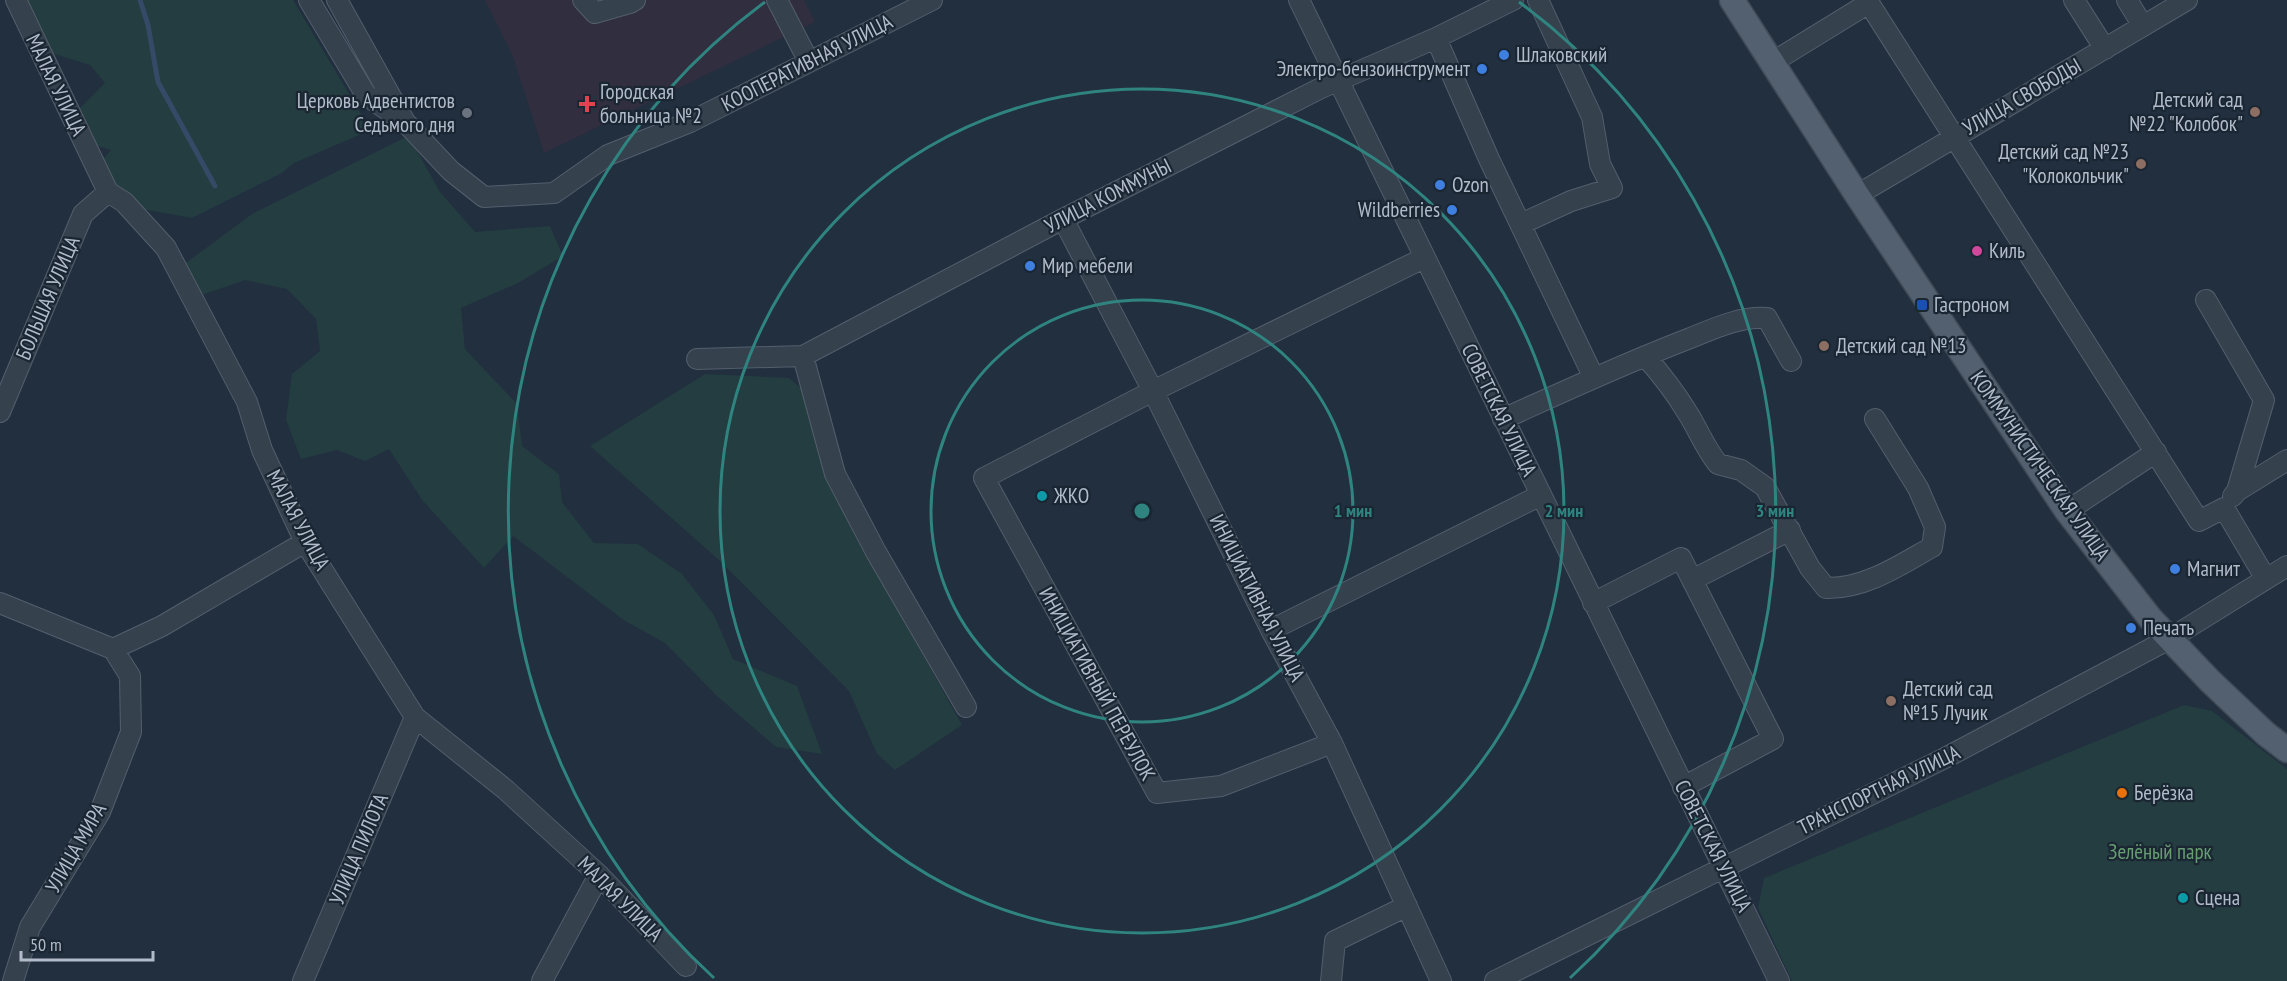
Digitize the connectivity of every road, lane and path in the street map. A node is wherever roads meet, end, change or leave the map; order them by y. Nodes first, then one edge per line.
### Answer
1 (16, 0) edge
2 (309, 0) edge
3 (337, 0) edge
4 (582, 0) edge
5 (635, 0) edge
6 (777, 0) edge
7 (932, 0) edge
8 (1299, 0) edge
9 (1513, 0) edge
10 (1538, 0) edge
11 (1732, 0) edge
12 (2074, 0) edge
13 (2127, 0) edge
14 (2187, 0) edge
15 (1868, 1) edge
16 (2143, 26) junction
17 (1437, 38) junction
18 (2104, 49) junction
19 (809, 62) junction
20 (1773, 62) junction
21 (1338, 79) junction
22 (405, 122) junction
23 (1954, 137) junction
24 (108, 192) junction
25 (1857, 195) junction
26 (1064, 219) junction
27 (1521, 224) junction
28 (1424, 258) junction
29 (2206, 300) dead end
30 (803, 356) junction
31 (1645, 356) junction
32 (697, 359) dead end
33 (1791, 360) dead end
34 (1594, 378) junction
35 (1153, 391) junction
36 (0, 412) edge
37 (1503, 419) junction
38 (1875, 419) dead end
39 (2156, 452) junction
40 (2287, 460) edge
41 (2237, 491) junction
42 (1541, 495) junction
43 (2224, 508) junction
44 (2067, 511) junction
45 (1790, 530) junction
46 (305, 542) junction
47 (2287, 566) edge
48 (2266, 579) junction
49 (1692, 580) junction
50 (0, 603) edge
51 (1593, 603) junction
52 (1271, 630) junction
53 (2171, 638) junction
54 (113, 649) junction
55 (966, 707) dead end
56 (415, 717) junction
57 (1332, 743) junction
58 (2287, 750) edge
59 (1683, 787) junction
60 (1724, 866) junction
61 (599, 875) junction
62 (1407, 906) junction
63 (686, 966) dead end
64 (13, 981) edge
65 (303, 981) edge
66 (542, 981) edge
67 (1330, 981) edge
68 (1441, 981) edge
69 (1495, 981) edge
70 (1779, 981) edge

1 - 24 street, МАЛАЯ УЛИЦА
2 - 22 street
3 - 22 street
4 - 5 street
6 - 19 street
7 - 19 street, КООПЕРАТИВНАЯ УЛИЦА
8 - 21 street, СОВЕТСКАЯ УЛИЦА
9 - 17 street, УЛИЦА КОММУНЫ
10 - 27 street
11 - 20 main road, КОММУНИСТИЧЕСКАЯ УЛИЦА
12 - 18 street
13 - 16 street
14 - 16 street, УЛИЦА СВОБОДЫ
15 - 20 street
15 - 23 street
16 - 18 street, УЛИЦА СВОБОДЫ
17 - 21 street, УЛИЦА КОММУНЫ
17 - 27 street
18 - 23 street, УЛИЦА СВОБОДЫ
19 - 22 street, КООПЕРАТИВНАЯ УЛИЦА
20 - 25 main road, КОММУНИСТИЧЕСКАЯ УЛИЦА
21 - 26 street, УЛИЦА КОММУНЫ
21 - 28 street, СОВЕТСКАЯ УЛИЦА
23 - 25 street, УЛИЦА СВОБОДЫ
23 - 39 street
24 - 36 street, БОЛЬШАЯ УЛИЦА
24 - 46 street, МАЛАЯ УЛИЦА
25 - 44 main road, КОММУНИСТИЧЕСКАЯ УЛИЦА
26 - 30 street, УЛИЦА КОММУНЫ
26 - 35 street, ИНИЦИАТИВНАЯ УЛИЦА
27 - 34 street
28 - 35 street
28 - 37 street, СОВЕТСКАЯ УЛИЦА
29 - 41 street
30 - 32 street, УЛИЦА КОММУНЫ
30 - 55 street
31 - 33 street
31 - 34 street
31 - 45 street
34 - 37 street
35 - 52 street, ИНИЦИАТИВНАЯ УЛИЦА
35 - 57 street, ИНИЦИАТИВНЫЙ ПЕРЕУЛОК
37 - 42 street, СОВЕТСКАЯ УЛИЦА
38 - 45 street
39 - 43 street
39 - 44 street
40 - 41 street
41 - 43 street
42 - 51 street, СОВЕТСКАЯ УЛИЦА
42 - 52 street
43 - 48 street
44 - 53 main road, КОММУНИСТИЧЕСКАЯ УЛИЦА
45 - 49 street
46 - 54 street
46 - 56 street, МАЛАЯ УЛИЦА
47 - 48 street, ТРАНСПОРТНАЯ УЛИЦА
48 - 53 street, ТРАНСПОРТНАЯ УЛИЦА
49 - 51 street
49 - 59 street
50 - 54 street
51 - 59 street, СОВЕТСКАЯ УЛИЦА
52 - 57 street, ИНИЦИАТИВНАЯ УЛИЦА
53 - 58 main road, КОММУНИСТИЧЕСКАЯ УЛИЦА
53 - 60 street, ТРАНСПОРТНАЯ УЛИЦА
54 - 64 street, УЛИЦА МИРА
56 - 61 street, МАЛАЯ УЛИЦА
56 - 65 street, УЛИЦА ПИЛОТА
57 - 62 street, ИНИЦИАТИВНАЯ УЛИЦА
59 - 60 street, СОВЕТСКАЯ УЛИЦА
60 - 69 street, ТРАНСПОРТНАЯ УЛИЦА
60 - 70 street, СОВЕТСКАЯ УЛИЦА
61 - 63 street, МАЛАЯ УЛИЦА
61 - 66 street
62 - 67 street
62 - 68 street, ИНИЦИАТИВНАЯ УЛИЦА

